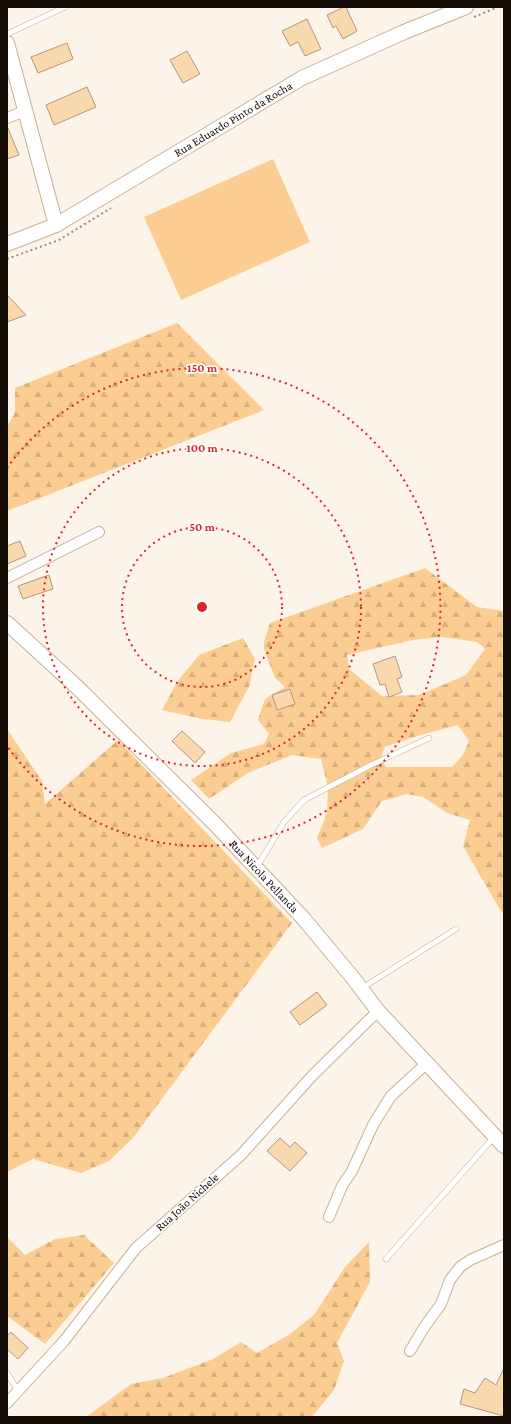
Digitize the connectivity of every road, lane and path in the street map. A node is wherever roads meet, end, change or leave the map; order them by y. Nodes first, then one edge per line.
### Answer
1 (65, 7) edge
2 (498, 7) edge
3 (467, 13) edge
4 (7, 34) edge
5 (7, 43) edge
6 (25, 112) junction
7 (7, 118) edge
8 (112, 207) dead end
9 (56, 225) junction
10 (7, 244) edge
11 (7, 260) edge
12 (99, 532) dead end
13 (7, 578) edge
14 (7, 623) edge
15 (429, 738) dead end
16 (256, 868) junction
17 (456, 929) dead end
18 (361, 988) junction
19 (378, 1011) junction
20 (426, 1063) junction
21 (499, 1141) edge
22 (329, 1217) dead end
23 (504, 1245) edge
24 (386, 1259) dead end
25 (410, 1352) dead end
26 (7, 1373) edge
27 (18, 1391) junction
28 (7, 1403) edge

1 - 4 lane
2 - 3 path
3 - 9 main road, Rua Eduardo Pinto da Rocha
5 - 6 main road
6 - 7 street
6 - 9 main road
8 - 11 path
9 - 10 main road, Rua Eduardo Pinto da Rocha
12 - 13 street
14 - 16 main road, Rua Nicola Pellanda
15 - 16 lane
16 - 18 main road, Rua Nicola Pellanda
17 - 18 lane
18 - 19 main road, Rua Nicola Pellanda
19 - 20 main road, Rua Nicola Pellanda
19 - 27 street, Rua João Nichele
20 - 21 main road, Rua Nicola Pellanda
20 - 22 street
21 - 24 lane
23 - 25 street
26 - 27 lane
27 - 28 street, Rua João Nichele

